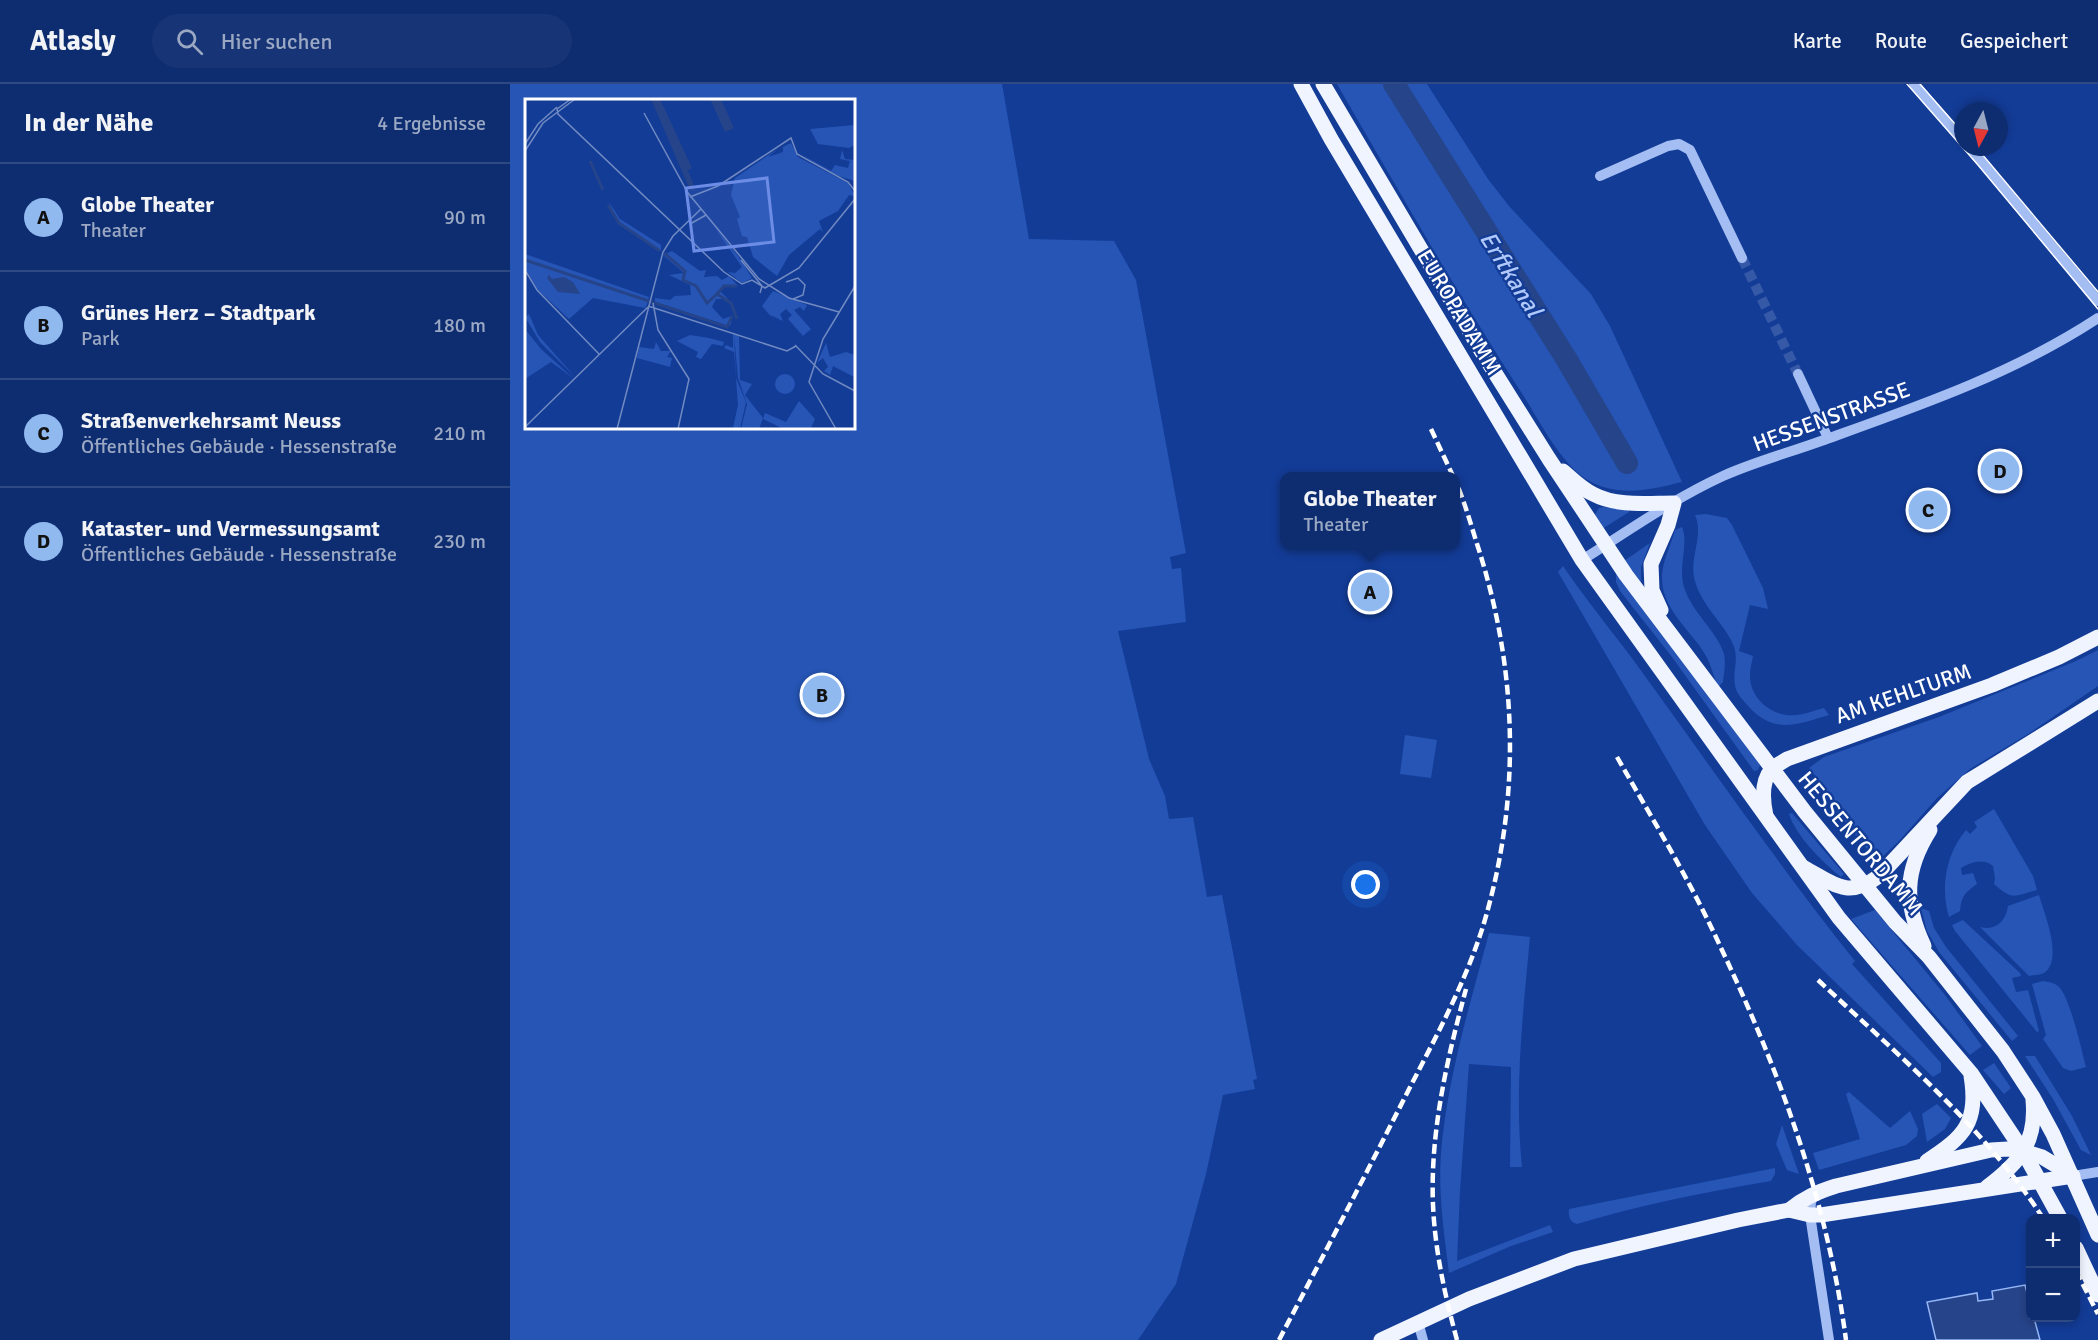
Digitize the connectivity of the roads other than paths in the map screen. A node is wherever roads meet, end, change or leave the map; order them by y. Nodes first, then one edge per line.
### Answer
1 (1301, 84) edge
2 (1325, 84) edge
3 (1914, 84) edge
4 (1954, 131) edge
5 (1977, 156) edge
6 (1600, 176) dead end
7 (1742, 258) tunnel mouth
8 (2098, 301) edge
9 (2098, 318) edge
10 (1798, 374) tunnel mouth
11 (1828, 438) junction
12 (1549, 459) junction
13 (1674, 503) junction
14 (1606, 545) junction
15 (1582, 560) junction
16 (1665, 626) junction
17 (2098, 638) edge
18 (2098, 701) edge
19 (1772, 769) junction
20 (1946, 804) junction
21 (1767, 819) junction
22 (1800, 866) junction
23 (1865, 886) junction
24 (1929, 957) junction
25 (1971, 1073) junction
26 (2033, 1097) junction
27 (2023, 1151) junction
28 (1920, 1166) junction
29 (2098, 1172) edge
30 (2073, 1176) junction
31 (2040, 1181) junction
32 (1984, 1189) junction
33 (1815, 1193) junction
34 (1789, 1210) junction
35 (2058, 1214) edge
36 (1810, 1215) junction
37 (2098, 1235) edge
38 (2080, 1256) edge
39 (2098, 1294) edge
40 (1418, 1322) junction
41 (1381, 1340) edge
42 (1424, 1340) edge
43 (1829, 1340) edge

1 - 15 main road, EUROPADAMM
2 - 12 main road, EUROPADAMM
3 - 4 street
5 - 8 street
6 - 7 street
9 - 11 street, HESSENSTRASSE
10 - 11 street
11 - 13 street, HESSENSTRASSE
12 - 13 main road
12 - 14 main road, EUROPADAMM
13 - 14 street, HESSENSTRASSE
13 - 16 main road
14 - 15 street, HESSENSTRASSE
14 - 16 main road, HESSENTORDAMM
15 - 21 main road
16 - 19 main road, HESSENTORDAMM
17 - 19 main road, AM KEHLTURM
18 - 20 main road
19 - 21 main road
19 - 23 main road, HESSENTORDAMM
20 - 23 main road
20 - 24 main road
21 - 22 main road
22 - 23 main road
22 - 25 main road
23 - 24 main road, HESSENTORDAMM
24 - 26 main road, HESSENTORDAMM
25 - 27 main road
25 - 28 main road
26 - 27 main road
26 - 30 main road, HESSENTORDAMM
27 - 28 main road
27 - 30 main road
27 - 31 main road
27 - 32 main road
28 - 33 main road
29 - 30 street
30 - 31 main road
30 - 37 main road, HESSENTORDAMM
31 - 32 main road
31 - 35 main road
32 - 36 main road
33 - 34 main road
33 - 36 street
34 - 36 main road
34 - 40 main road
36 - 43 street
38 - 39 main road
40 - 41 main road
40 - 42 street

